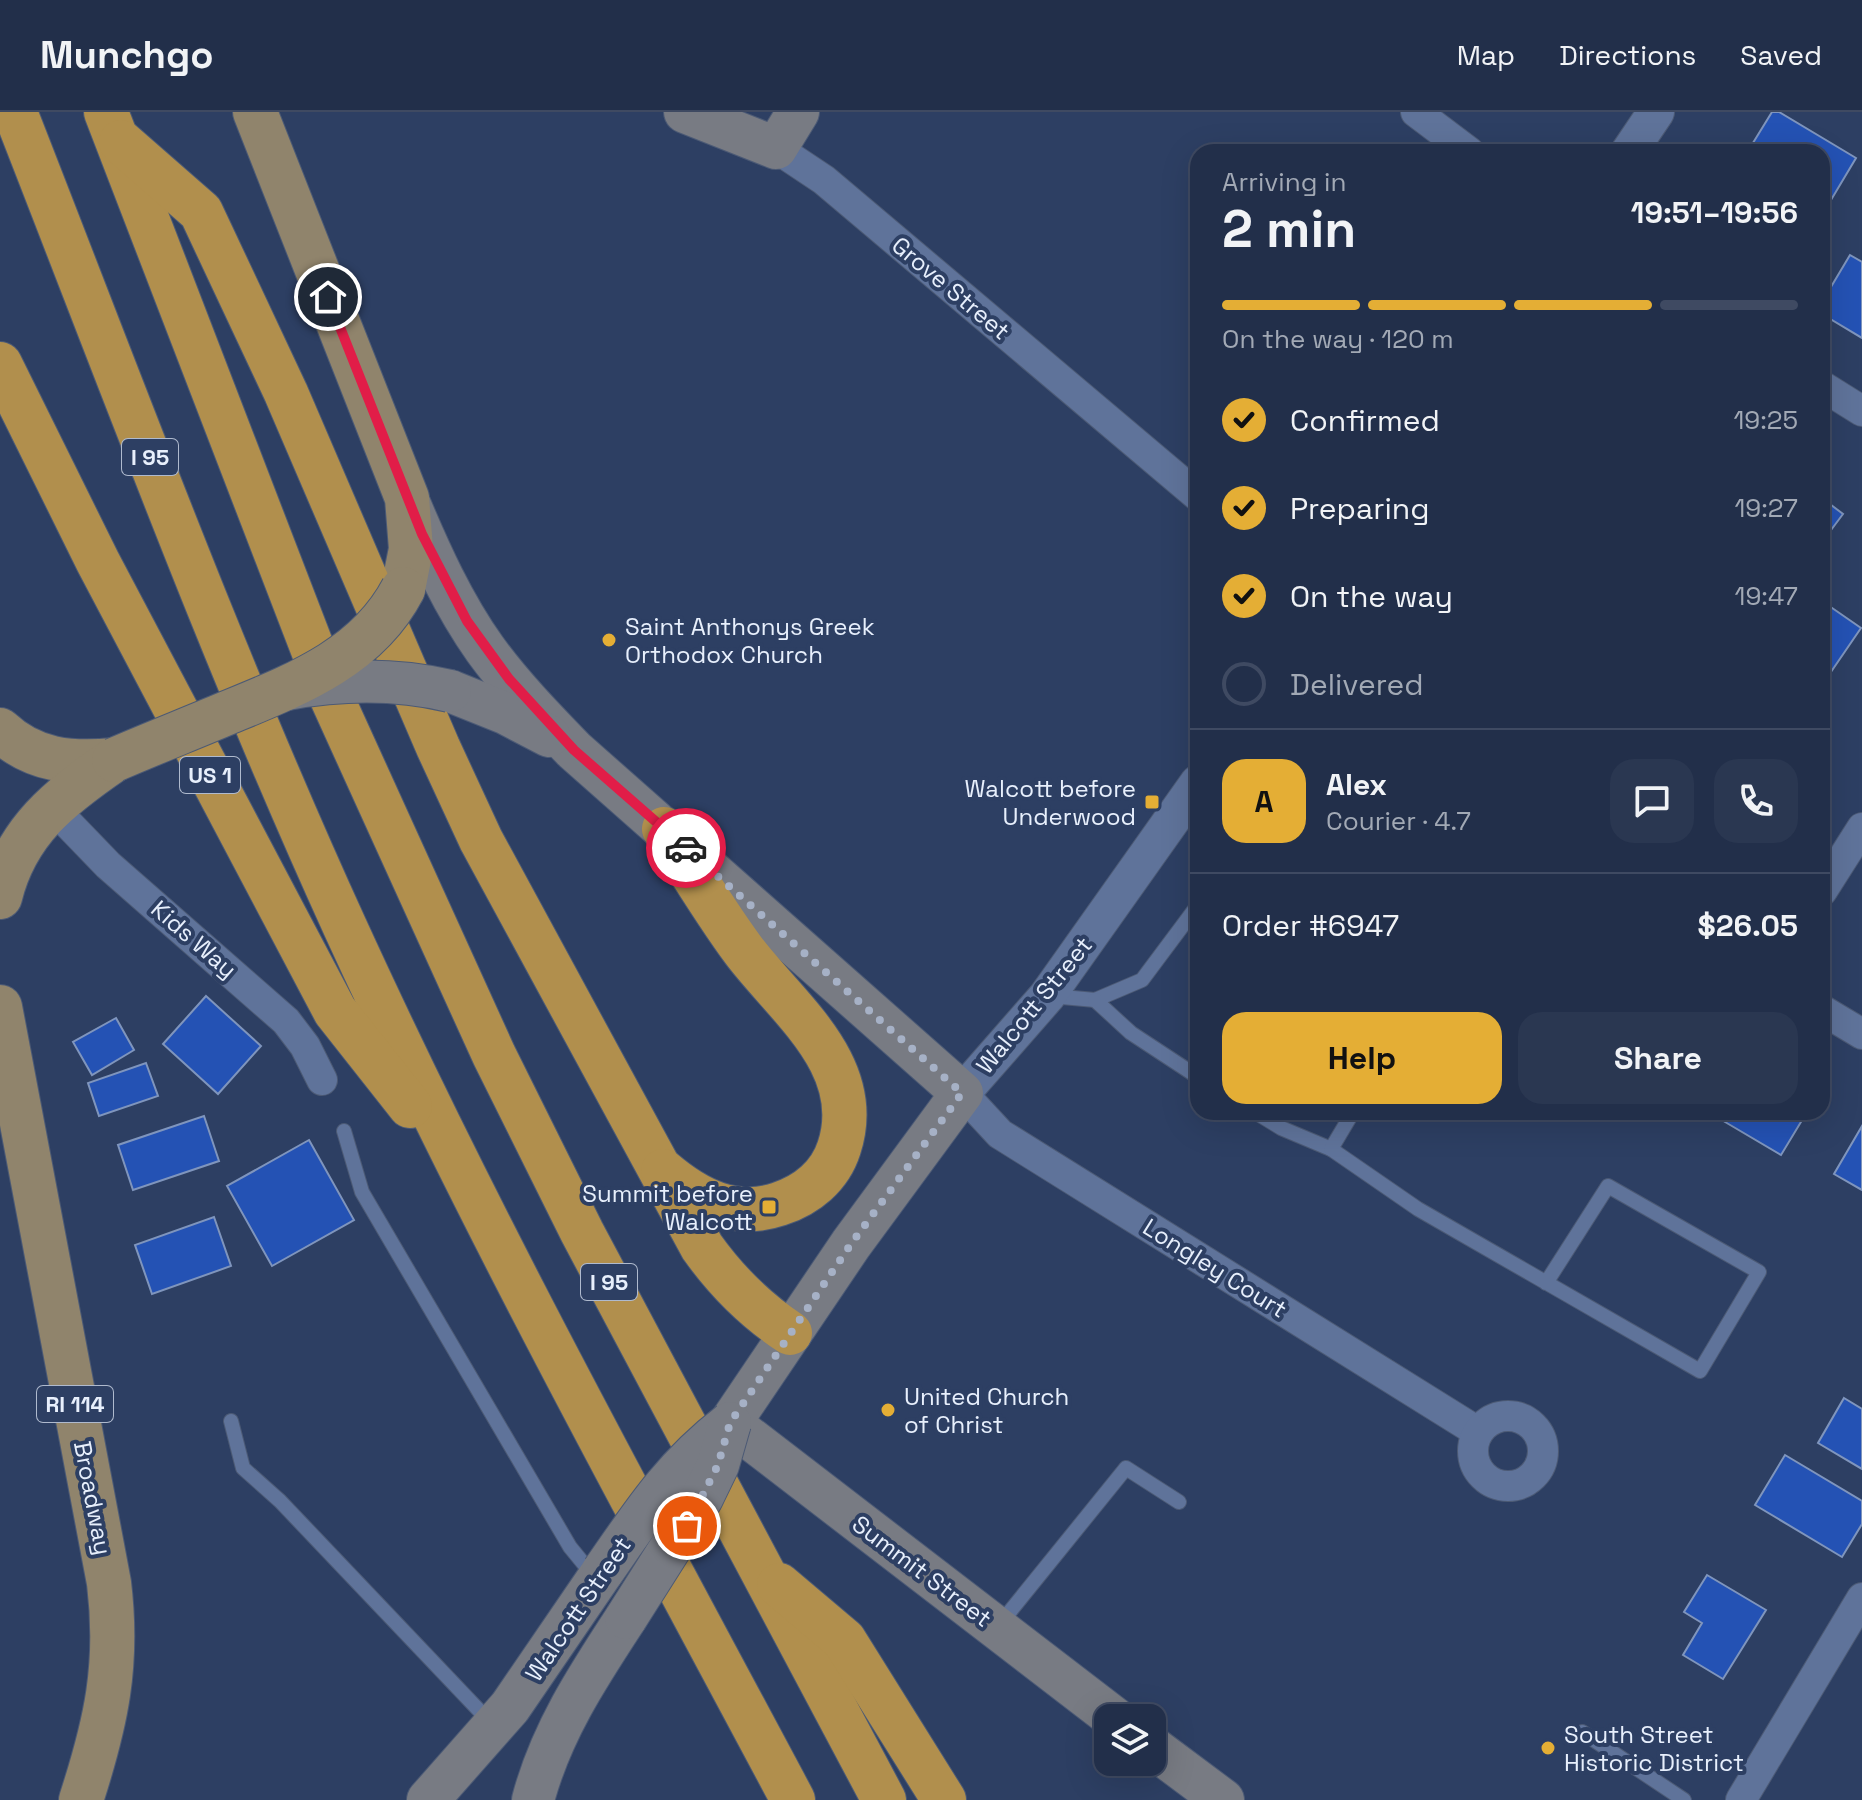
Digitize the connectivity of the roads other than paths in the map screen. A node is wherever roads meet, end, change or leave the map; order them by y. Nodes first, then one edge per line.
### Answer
1 (15, 112) edge
2 (255, 112) edge
3 (685, 112) edge
4 (798, 112) edge
5 (1416, 112) edge
6 (1656, 112) edge
7 (110, 124) edge
8 (274, 133) edge
9 (1458, 144) edge
10 (1634, 144) edge
11 (776, 148) junction
12 (0, 364) edge
13 (1830, 391) edge
14 (1862, 411) edge
15 (1190, 489) edge
16 (407, 498) junction
17 (285, 689) junction
18 (0, 730) edge
19 (574, 750) junction
20 (114, 760) junction
21 (1190, 794) edge
22 (53, 808) junction
23 (1862, 828) edge
24 (664, 829) junction
25 (1830, 878) edge
26 (0, 897) edge
27 (1190, 916) edge
28 (1047, 996) junction
29 (1095, 1000) junction
30 (0, 1007) edge
31 (1830, 1015) edge
32 (1862, 1034) edge
33 (1190, 1072) edge
34 (322, 1080) dead end
35 (962, 1093) junction
36 (1268, 1120) edge
37 (1348, 1120) edge
38 (344, 1131) dead end
39 (1331, 1149) junction
40 (456, 1163) junction
41 (654, 1163) junction
42 (1546, 1283) junction
43 (790, 1333) junction
44 (734, 1416) junction
45 (231, 1421) dead end
46 (1478, 1432) dead end
47 (1179, 1502) dead end
48 (762, 1571) junction
49 (602, 1574) junction
50 (1862, 1598) edge
51 (997, 1628) junction
52 (1096, 1704) edge
53 (495, 1727) junction
54 (1582, 1732) dead end
55 (1166, 1757) edge
56 (81, 1800) edge
57 (428, 1800) edge
58 (533, 1800) edge
59 (793, 1800) edge
60 (884, 1800) edge
61 (944, 1800) edge
62 (1223, 1800) edge
63 (1684, 1800) edge
64 (1741, 1800) edge

1 - 40 highway, I 95
2 - 8 main road
3 - 11 main road, Grove Street
4 - 11 main road
5 - 9 street
6 - 10 street
7 - 41 highway
7 - 48 highway, I 95
8 - 16 main road
11 - 15 street, Grove Street
12 - 40 highway, US 1
13 - 14 street
16 - 17 main road, bridge
16 - 19 main road
17 - 19 main road, bridge
17 - 20 main road, bridge
18 - 20 main road
19 - 24 main road
20 - 22 main road
21 - 28 street, Walcott Street
22 - 26 main road
22 - 34 street, Kids Way
23 - 25 street
24 - 35 main road
24 - 41 highway
27 - 29 lane
28 - 29 lane
28 - 35 street, Walcott Street
29 - 33 lane
30 - 56 main road, Broadway / RI 114
31 - 32 street
35 - 43 main road, Walcott Street
35 - 46 street, Longley Court
36 - 39 lane
37 - 39 lane
38 - 49 lane
39 - 42 lane
40 - 59 highway, I 95
41 - 43 highway
42 - 42 lane
43 - 44 main road, Walcott Street
44 - 49 main road, Walcott Street, bridge
44 - 51 main road, Summit Street
44 - 58 main road, Walcott Street, bridge
45 - 53 lane
47 - 51 lane
48 - 60 highway, I 95
48 - 61 highway
49 - 53 main road, Walcott Street
50 - 64 street
51 - 52 main road, Summit Street
53 - 57 main road, Walcott Street
54 - 63 lane
55 - 62 main road

